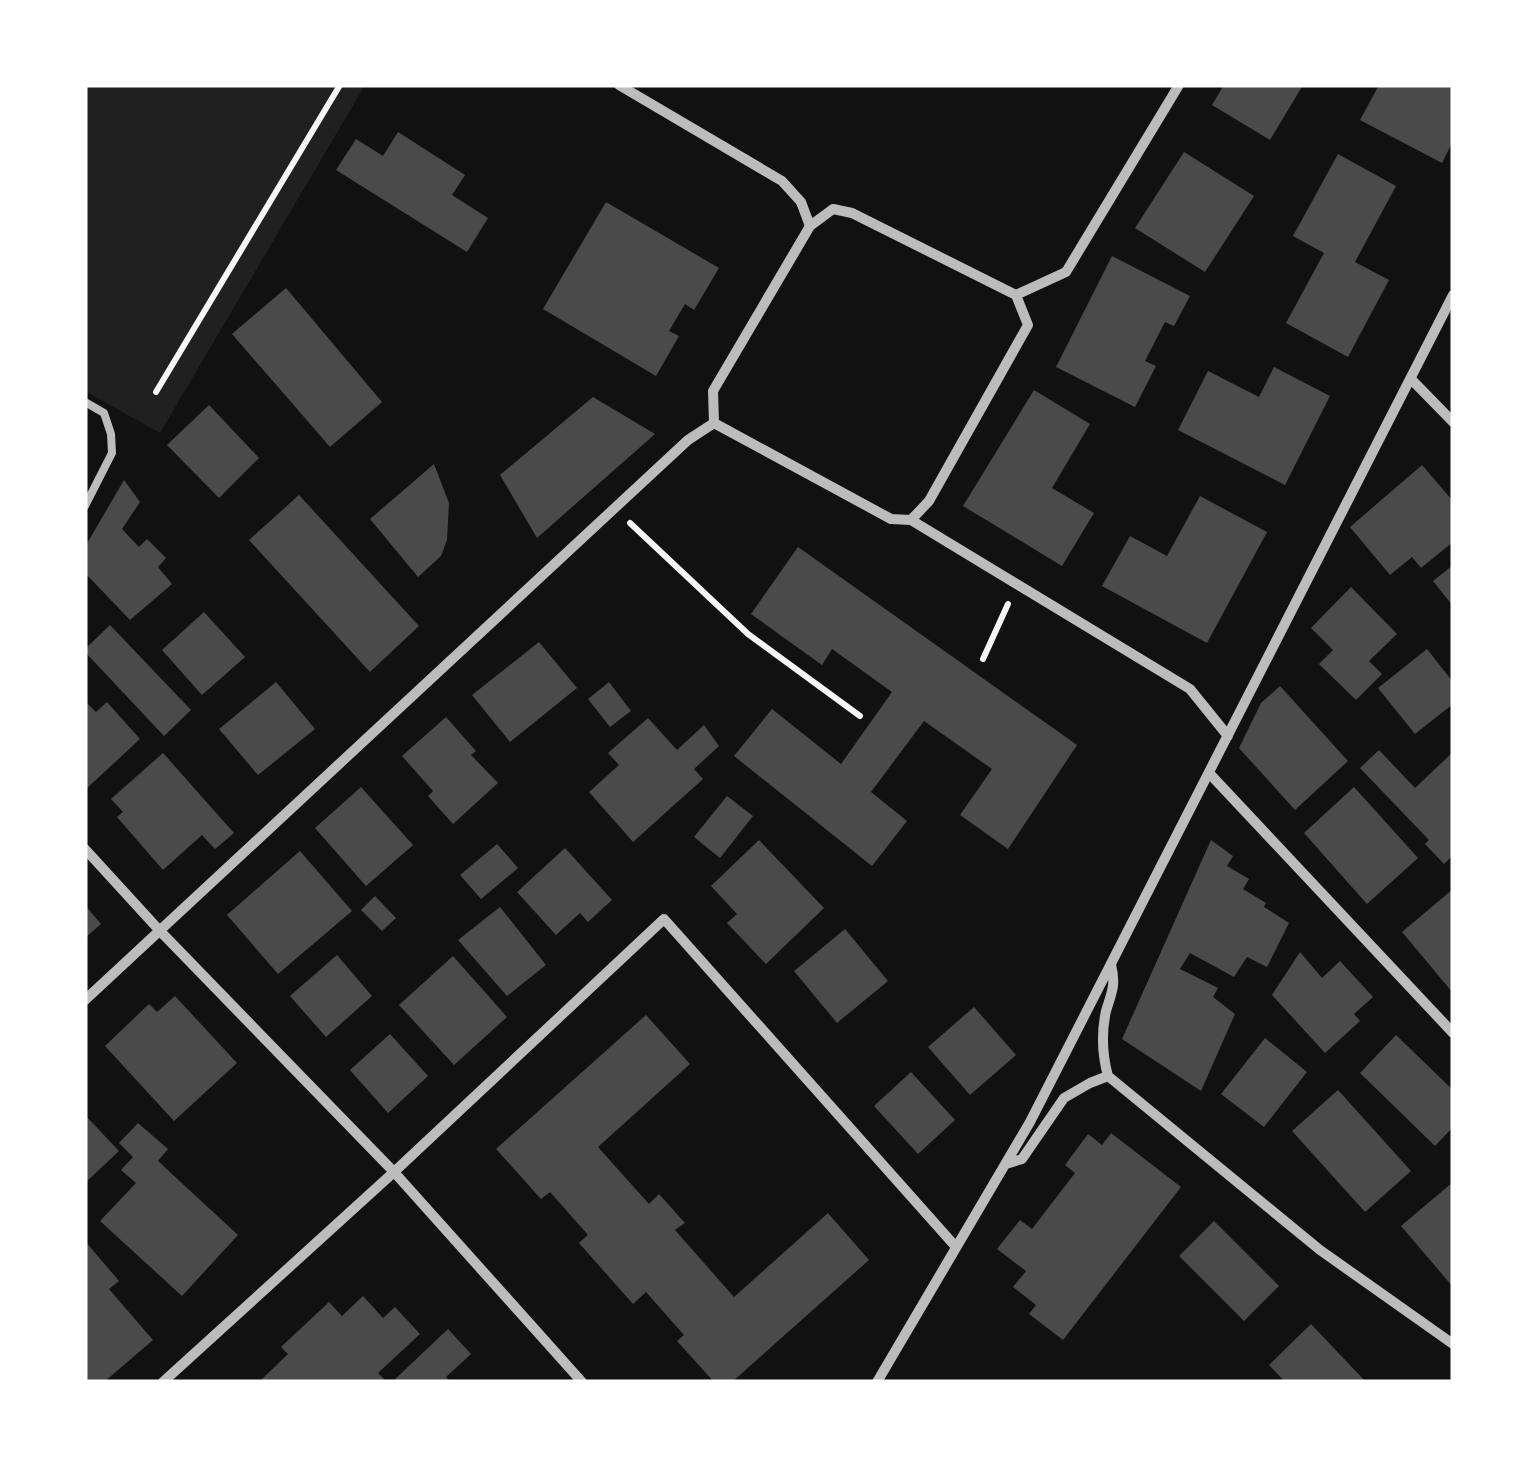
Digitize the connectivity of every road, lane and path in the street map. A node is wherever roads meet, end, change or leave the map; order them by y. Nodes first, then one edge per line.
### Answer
1 (340, 85) edge
2 (619, 85) edge
3 (1179, 85) edge
4 (810, 226) junction
5 (1016, 296) junction
6 (1453, 296) edge
7 (1411, 379) junction
8 (156, 392) dead end
9 (85, 402) edge
10 (1453, 422) edge
11 (714, 423) junction
12 (85, 506) edge
13 (614, 508) junction
14 (911, 520) junction
15 (1016, 584) junction
16 (983, 659) dead end
17 (860, 716) dead end
18 (1228, 736) junction
19 (1209, 773) junction
20 (85, 850) edge
21 (160, 930) junction
22 (1111, 963) junction
23 (85, 1000) edge
24 (1453, 1032) edge
25 (1108, 1076) junction
26 (1005, 1164) junction
27 (394, 1172) junction
28 (956, 1247) junction
29 (1453, 1344) edge
30 (164, 1382) edge
31 (582, 1382) edge
32 (877, 1382) edge

1 - 8 path
2 - 4 street
3 - 5 street
4 - 5 street
4 - 11 street
5 - 14 street
6 - 7 street
7 - 10 street
7 - 18 street
9 - 12 lane
11 - 13 street
11 - 14 street
13 - 17 path
13 - 21 street
14 - 15 street
15 - 16 path
15 - 18 street
18 - 19 street
19 - 22 street
19 - 24 street
20 - 21 street
21 - 23 street
21 - 27 street
22 - 25 street
22 - 26 street
25 - 26 street
25 - 29 street
26 - 28 street
27 - 28 street
27 - 30 street
27 - 31 street
28 - 32 street

